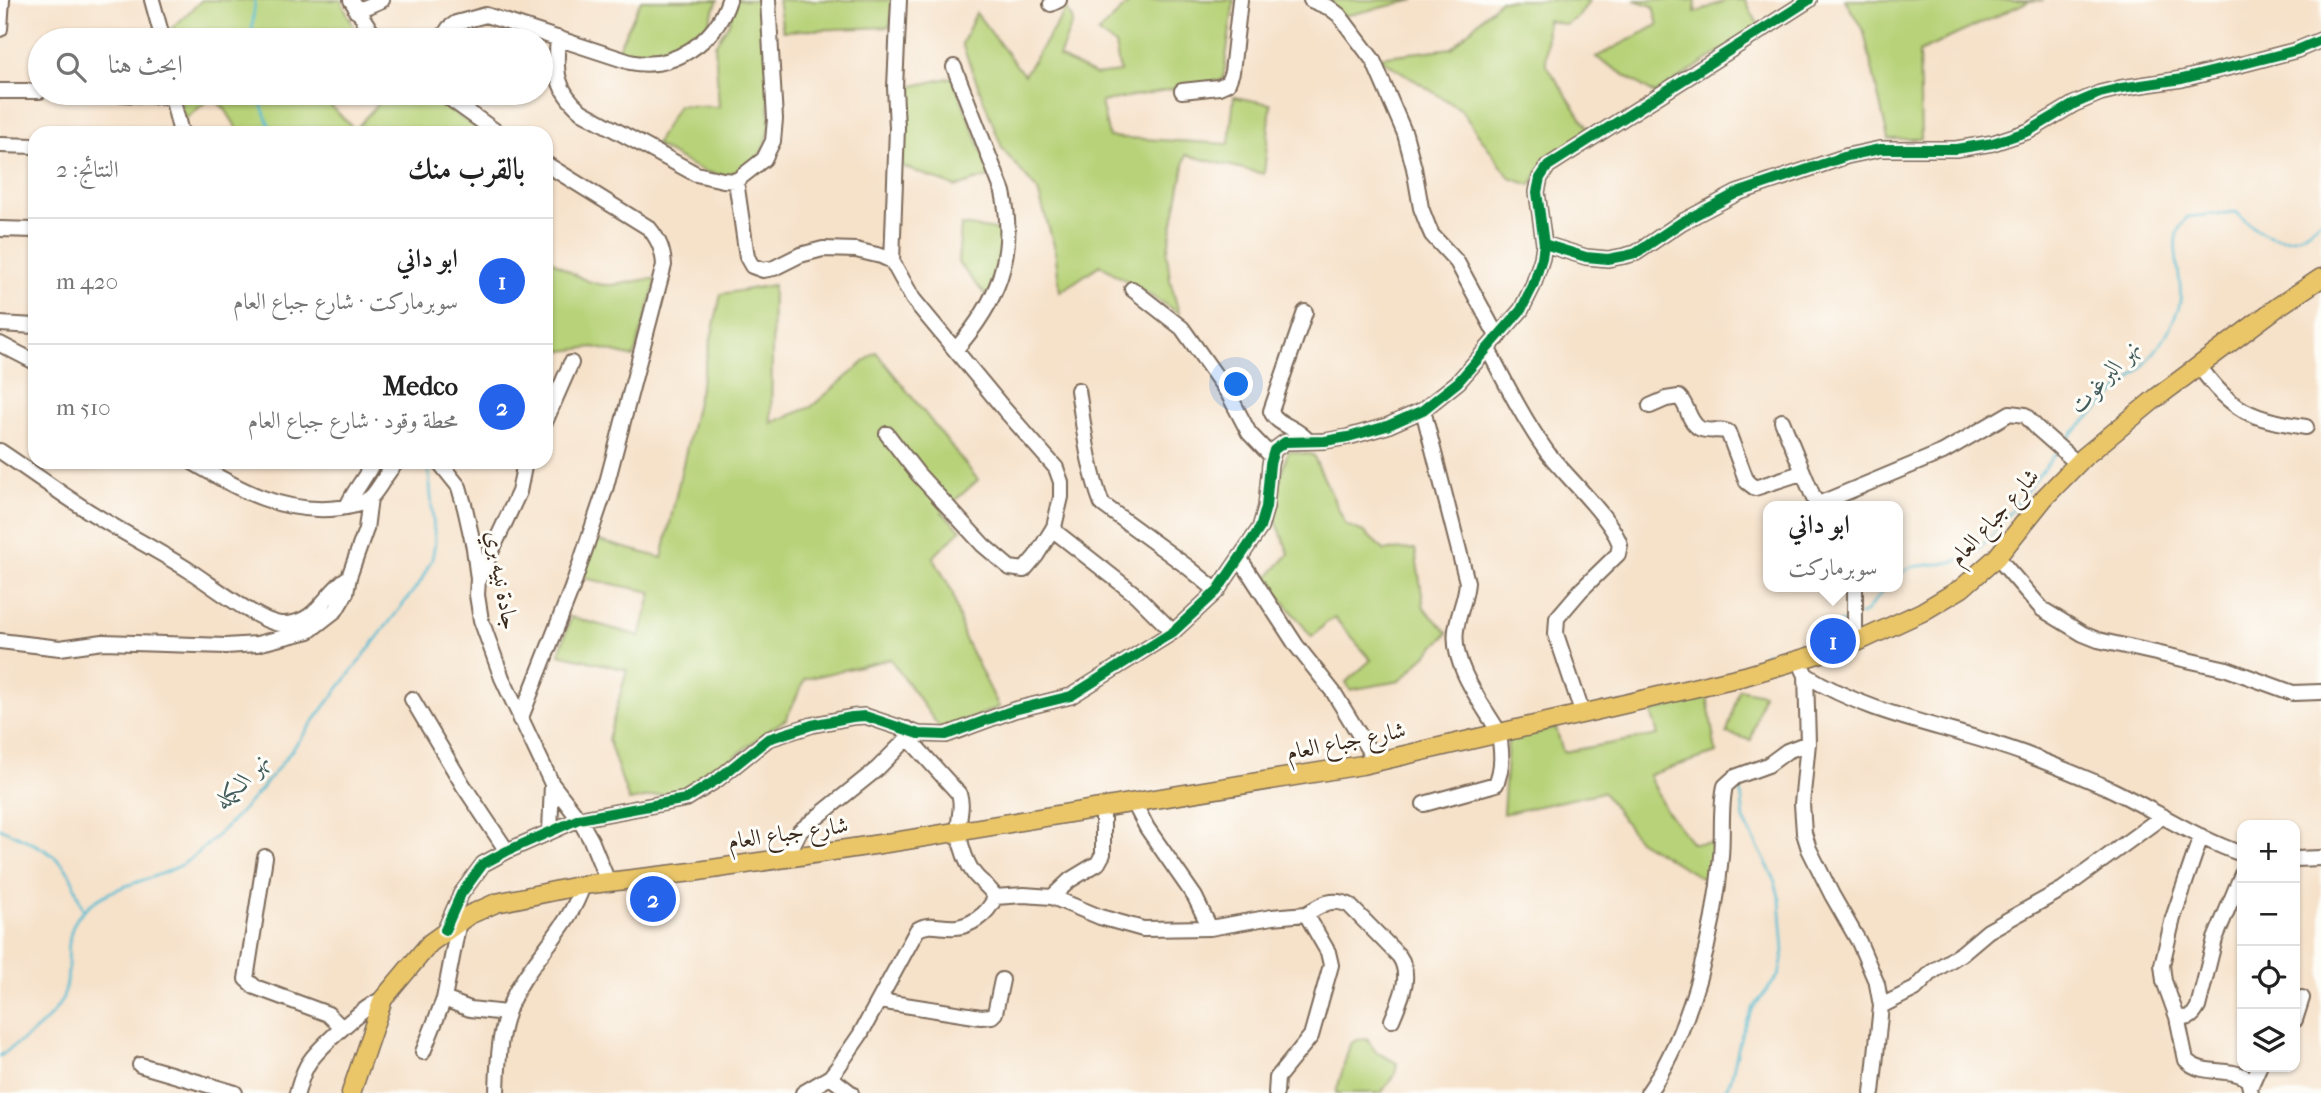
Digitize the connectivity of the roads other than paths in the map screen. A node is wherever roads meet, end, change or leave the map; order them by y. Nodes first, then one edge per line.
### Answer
1 (2, 0) edge
2 (152, 0) edge
3 (382, 0) edge
4 (729, 0) edge
5 (768, 0) edge
6 (899, 0) edge
7 (1240, 0) edge
8 (1311, 0) edge
9 (1809, 0) edge
10 (354, 5) edge
11 (160, 28) edge
12 (369, 28) edge
13 (449, 28) edge
14 (529, 28) edge
15 (0, 29) edge
16 (553, 35) edge
17 (558, 37) junction
18 (2321, 40) edge
19 (954, 67) dead end
20 (28, 91) edge
21 (1182, 91) dead end
22 (0, 92) edge
23 (174, 105) edge
24 (459, 105) edge
25 (179, 126) edge
26 (488, 126) edge
27 (0, 145) edge
28 (28, 146) edge
29 (553, 168) edge
30 (736, 181) junction
31 (0, 229) edge
32 (28, 230) edge
33 (1544, 244) junction
34 (892, 261) junction
35 (2321, 278) edge
36 (1132, 289) dead end
37 (1305, 312) dead end
38 (0, 324) edge
39 (28, 326) edge
40 (0, 344) edge
41 (1493, 344) junction
42 (956, 349) junction
43 (28, 358) edge
44 (571, 363) dead end
45 (2199, 366) junction
46 (1077, 390) dead end
47 (553, 404) edge
48 (1650, 406) dead end
49 (1423, 410) junction
50 (1782, 421) dead end
51 (2306, 427) dead end
52 (887, 434) dead end
53 (1307, 440) junction
54 (0, 451) edge
55 (1271, 456) junction
56 (2071, 458) junction
57 (205, 469) edge
58 (370, 469) edge
59 (391, 469) edge
60 (445, 469) edge
61 (525, 469) edge
62 (1801, 473) junction
63 (370, 498) junction
64 (1814, 501) edge
65 (1828, 501) edge
66 (347, 507) junction
67 (1054, 527) junction
68 (1997, 557) junction
69 (1240, 559) junction
70 (349, 577) junction
71 (478, 579) junction
72 (1217, 591) junction
73 (1856, 592) edge
74 (1173, 632) junction
75 (1855, 637) junction
76 (0, 641) edge
77 (1803, 668) junction
78 (2321, 692) edge
79 (412, 699) dead end
80 (1583, 715) junction
81 (520, 720) junction
82 (908, 733) junction
83 (1500, 734) junction
84 (1808, 743) junction
85 (1376, 762) junction
86 (552, 784) junction
87 (1133, 803) junction
88 (1424, 804) dead end
89 (1103, 808) junction
90 (2162, 817) junction
91 (579, 819) junction
92 (550, 831) junction
93 (958, 832) junction
94 (2201, 836) junction
95 (507, 851) junction
96 (2237, 852) edge
97 (265, 857) dead end
98 (786, 858) junction
99 (2321, 858) edge
100 (2300, 859) edge
101 (608, 882) junction
102 (2238, 883) edge
103 (583, 885) junction
104 (995, 897) junction
105 (1052, 897) junction
106 (1306, 914) junction
107 (452, 926) junction
108 (1210, 928) junction
109 (1002, 980) dead end
110 (2302, 998) dead end
111 (383, 999) junction
112 (444, 999) junction
113 (879, 1001) junction
114 (1881, 1006) junction
115 (2298, 1009) edge
116 (506, 1013) junction
117 (2177, 1017) junction
118 (1392, 1020) dead end
119 (342, 1028) junction
120 (423, 1052) dead end
121 (140, 1065) dead end
122 (2257, 1072) edge
123 (830, 1077) junction
124 (2251, 1089) edge
125 (235, 1093) edge
126 (297, 1093) edge
127 (351, 1093) edge
128 (497, 1093) edge
129 (803, 1093) edge
130 (851, 1093) edge
131 (1276, 1093) edge
132 (1648, 1093) edge
133 (1872, 1093) edge

1 - 15 street
2 - 11 street
3 - 10 street
4 - 17 street
5 - 30 street
6 - 34 street
7 - 21 street
8 - 41 street
9 - 33 street
10 - 12 street
13 - 14 street
16 - 17 street
17 - 30 street
18 - 33 street
19 - 42 street
20 - 22 street
23 - 25 street
24 - 26 street
27 - 28 street
29 - 81 street
30 - 34 street
31 - 32 street
33 - 41 street
34 - 42 street
35 - 45 main road, شارع جباع العام
36 - 55 street
37 - 53 street
38 - 39 street
40 - 43 street
41 - 49 street
41 - 80 street
42 - 67 street
44 - 47 street
45 - 51 street
45 - 56 main road, شارع جباع العام
46 - 72 street
48 - 62 street
49 - 53 street
49 - 83 street
50 - 62 street
52 - 67 street
53 - 55 street
54 - 70 street
55 - 69 street
56 - 65 street
56 - 68 main road, شارع جباع العام
57 - 66 street
58 - 66 street
59 - 63 street
60 - 71 street, جادة نبيه بري
61 - 71 street
62 - 64 street
63 - 66 street
63 - 70 street
67 - 74 street
68 - 75 main road, شارع جباع العام
68 - 78 street
69 - 72 street
69 - 85 street
70 - 76 street
71 - 81 street, جادة نبيه بري
72 - 74 street
73 - 75 street
74 - 82 street
75 - 77 main road, شارع جباع العام
77 - 80 main road, شارع جباع العام
77 - 84 street
77 - 90 street
79 - 95 street
80 - 83 main road, شارع جباع العام
81 - 86 street, جادة نبيه بري
82 - 91 street
82 - 93 street
82 - 98 street
83 - 85 main road, شارع جباع العام
83 - 88 street
84 - 114 street
84 - 132 street
85 - 87 main road, شارع جباع العام
86 - 91 street, جادة نبيه بري
86 - 92 street, جادة نبيه بري
87 - 89 main road, شارع جباع العام
87 - 108 street
89 - 93 main road, شارع جباع العام
89 - 105 street
90 - 94 street
90 - 114 street
91 - 92 street
91 - 101 street, جادة نبيه بري
92 - 95 street
93 - 98 main road, شارع جباع العام
93 - 104 street
94 - 96 street
94 - 117 street
95 - 107 street
97 - 119 street
98 - 101 main road, شارع جباع العام
99 - 100 street
101 - 103 main road, شارع جباع العام
102 - 117 street
103 - 107 main road, شارع جباع العام
103 - 116 street
104 - 105 street
104 - 113 street
105 - 108 street
106 - 108 street
106 - 118 street
106 - 131 street
107 - 111 main road, شارع جباع العام
107 - 112 street
109 - 113 street
110 - 115 street
111 - 119 street
111 - 127 main road, شارع جباع العام
112 - 116 street
112 - 120 street
113 - 123 street
114 - 133 street
116 - 128 street
117 - 124 street
119 - 126 street
121 - 125 street
122 - 124 street
123 - 129 street
123 - 130 street

